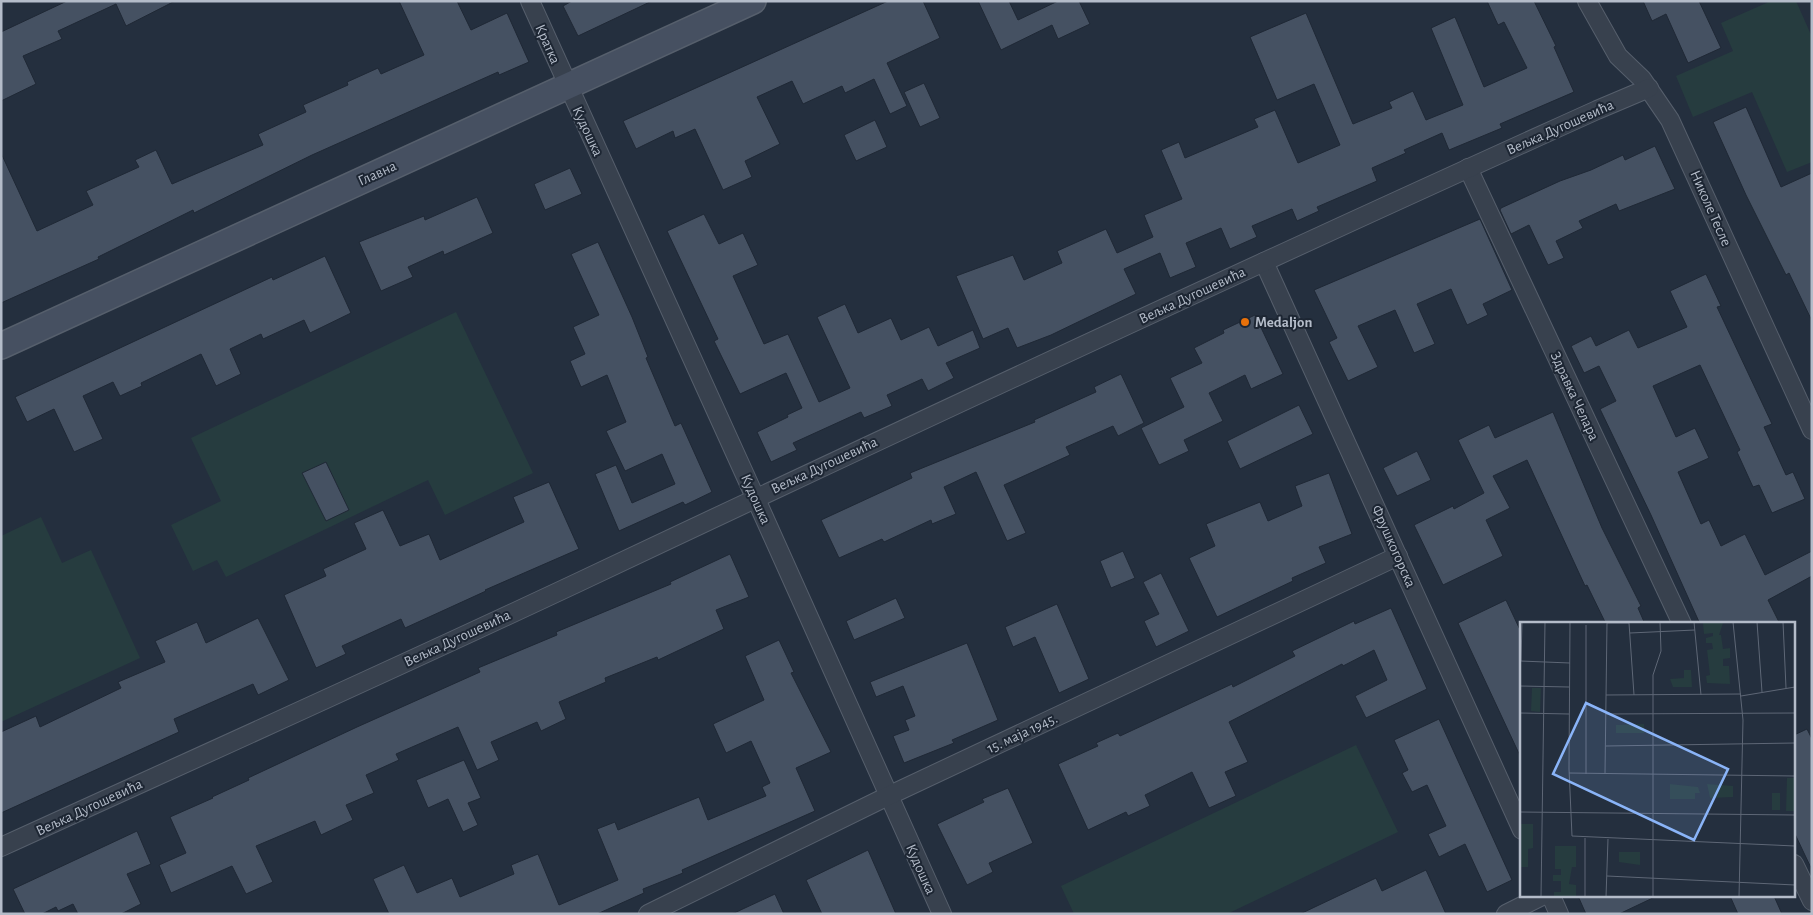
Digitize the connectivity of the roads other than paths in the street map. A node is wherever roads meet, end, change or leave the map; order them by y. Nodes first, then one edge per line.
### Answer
1 (530, 1) edge
2 (753, 1) edge
3 (1587, 1) edge
4 (567, 86) junction
5 (1649, 88) junction
6 (1468, 168) junction
7 (1264, 262) junction
8 (1, 346) edge
9 (1812, 430) edge
10 (756, 497) junction
11 (1398, 556) junction
12 (1681, 622) edge
13 (888, 796) junction
14 (1520, 826) edge
15 (1, 847) edge
16 (1796, 868) edge
17 (1538, 898) edge
18 (1552, 898) edge
19 (1812, 901) edge
20 (648, 914) edge
21 (942, 914) edge
22 (1506, 914) edge
23 (1559, 914) edge

1 - 4 street, Кратка
2 - 4 main road, Главна
3 - 5 street, Николе Тесле
4 - 8 main road, Главна
4 - 10 street, Кудошка
5 - 6 street, Вељка Дугошевића
5 - 9 street, Николе Тесле
6 - 7 street, Вељка Дугошевића
6 - 12 street, Здравка Челара
7 - 10 street, Вељка Дугошевића
7 - 11 street, Фрушкогорска
10 - 13 street, Кудошка
10 - 15 street, Вељка Дугошевића
11 - 13 street, 15. маја 1945.
11 - 14 street, Фрушкогорска
13 - 20 street, 15. маја 1945.
13 - 21 street, Кудошка
16 - 19 street
17 - 22 street
18 - 23 street

